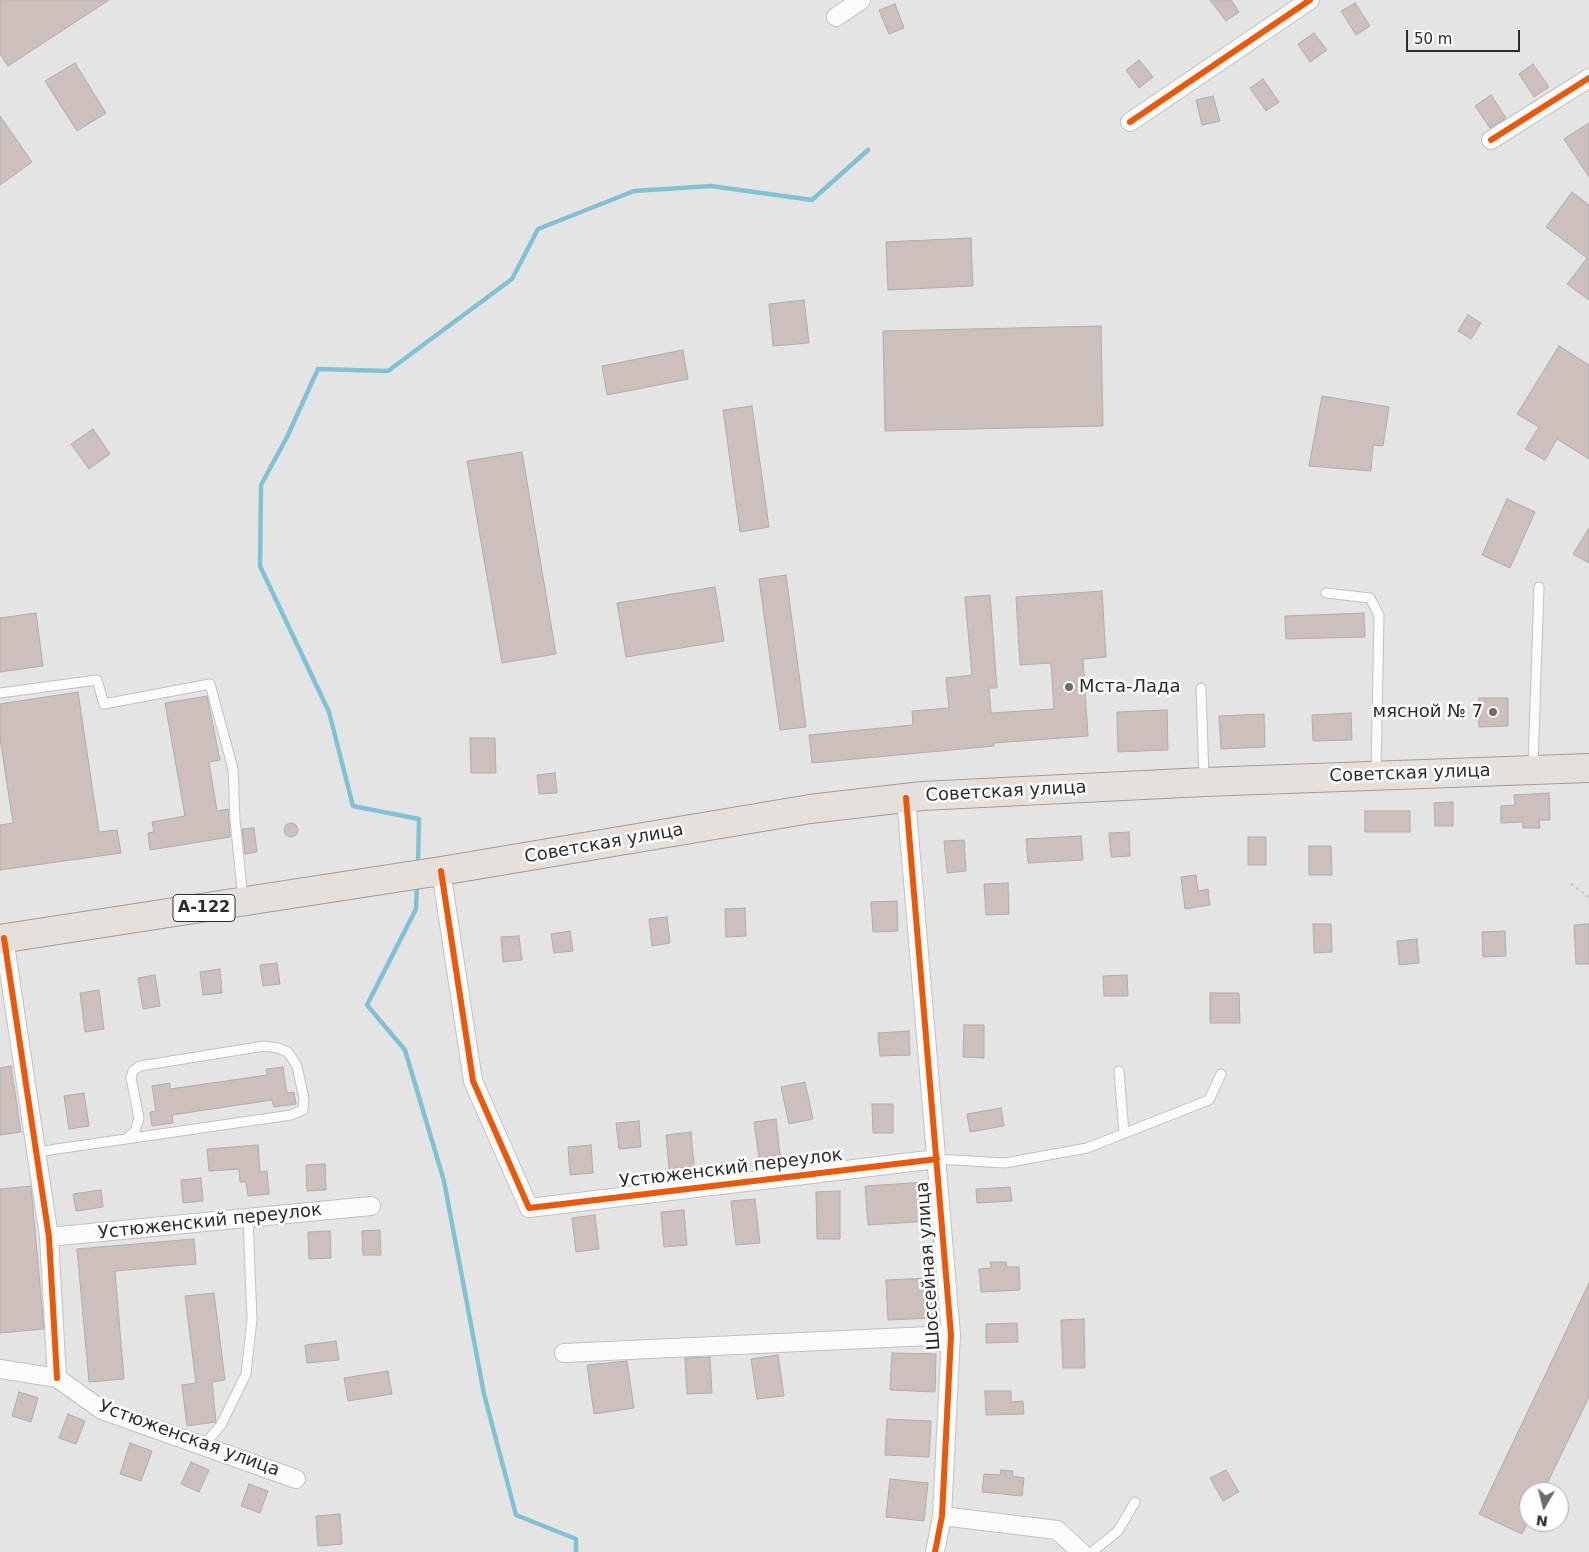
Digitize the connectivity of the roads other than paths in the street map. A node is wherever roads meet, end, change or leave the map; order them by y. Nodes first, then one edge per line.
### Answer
1 (861, 0) edge
2 (1310, 0) edge
3 (836, 17) dead end
4 (1589, 78) edge
5 (1130, 122) dead end
6 (1491, 140) dead end
7 (1539, 587) dead end
8 (1326, 593) dead end
9 (1201, 688) dead end
10 (0, 693) edge
11 (1589, 768) edge
12 (1533, 769) junction
13 (1376, 776) junction
14 (1204, 782) junction
15 (906, 798) junction
16 (425, 874) junction
17 (244, 902) junction
18 (2, 938) edge
19 (1119, 1071) dead end
20 (1221, 1074) dead end
21 (1124, 1133) junction
22 (126, 1138) junction
23 (36, 1152) junction
24 (936, 1159) junction
25 (371, 1206) dead end
26 (248, 1218) junction
27 (49, 1237) junction
28 (951, 1335) junction
29 (564, 1353) dead end
30 (0, 1369) edge
31 (56, 1378) junction
32 (202, 1446) junction
33 (296, 1479) dead end
34 (1135, 1502) dead end
35 (942, 1516) junction
36 (935, 1552) edge
37 (1081, 1552) edge
38 (1092, 1552) edge

1 - 3 street
2 - 5 street
4 - 6 street
7 - 12 lane
8 - 13 lane
9 - 14 lane
10 - 17 lane
11 - 12 main road, Советская улица
12 - 13 main road, Советская улица
13 - 14 main road, Советская улица
14 - 15 main road, Советская улица
15 - 16 main road, Советская улица
15 - 24 street, Шоссейная улица
16 - 17 main road, Советская улица / А-122
16 - 24 street, Устюженский переулок
17 - 18 main road, Советская улица / А-122
18 - 23 street
19 - 21 lane
20 - 21 lane
21 - 24 lane
22 - 22 lane
22 - 23 lane
23 - 27 street
24 - 28 street, Шоссейная улица
25 - 26 street, Устюженский переулок
26 - 27 street, Устюженский переулок
26 - 32 lane
27 - 31 street
28 - 29 street
28 - 35 street, Шоссейная улица
30 - 31 street, Устюженская улица
31 - 32 street, Устюженская улица
32 - 33 street, Устюженская улица
34 - 38 lane
35 - 36 street, Шоссейная улица
35 - 37 street

